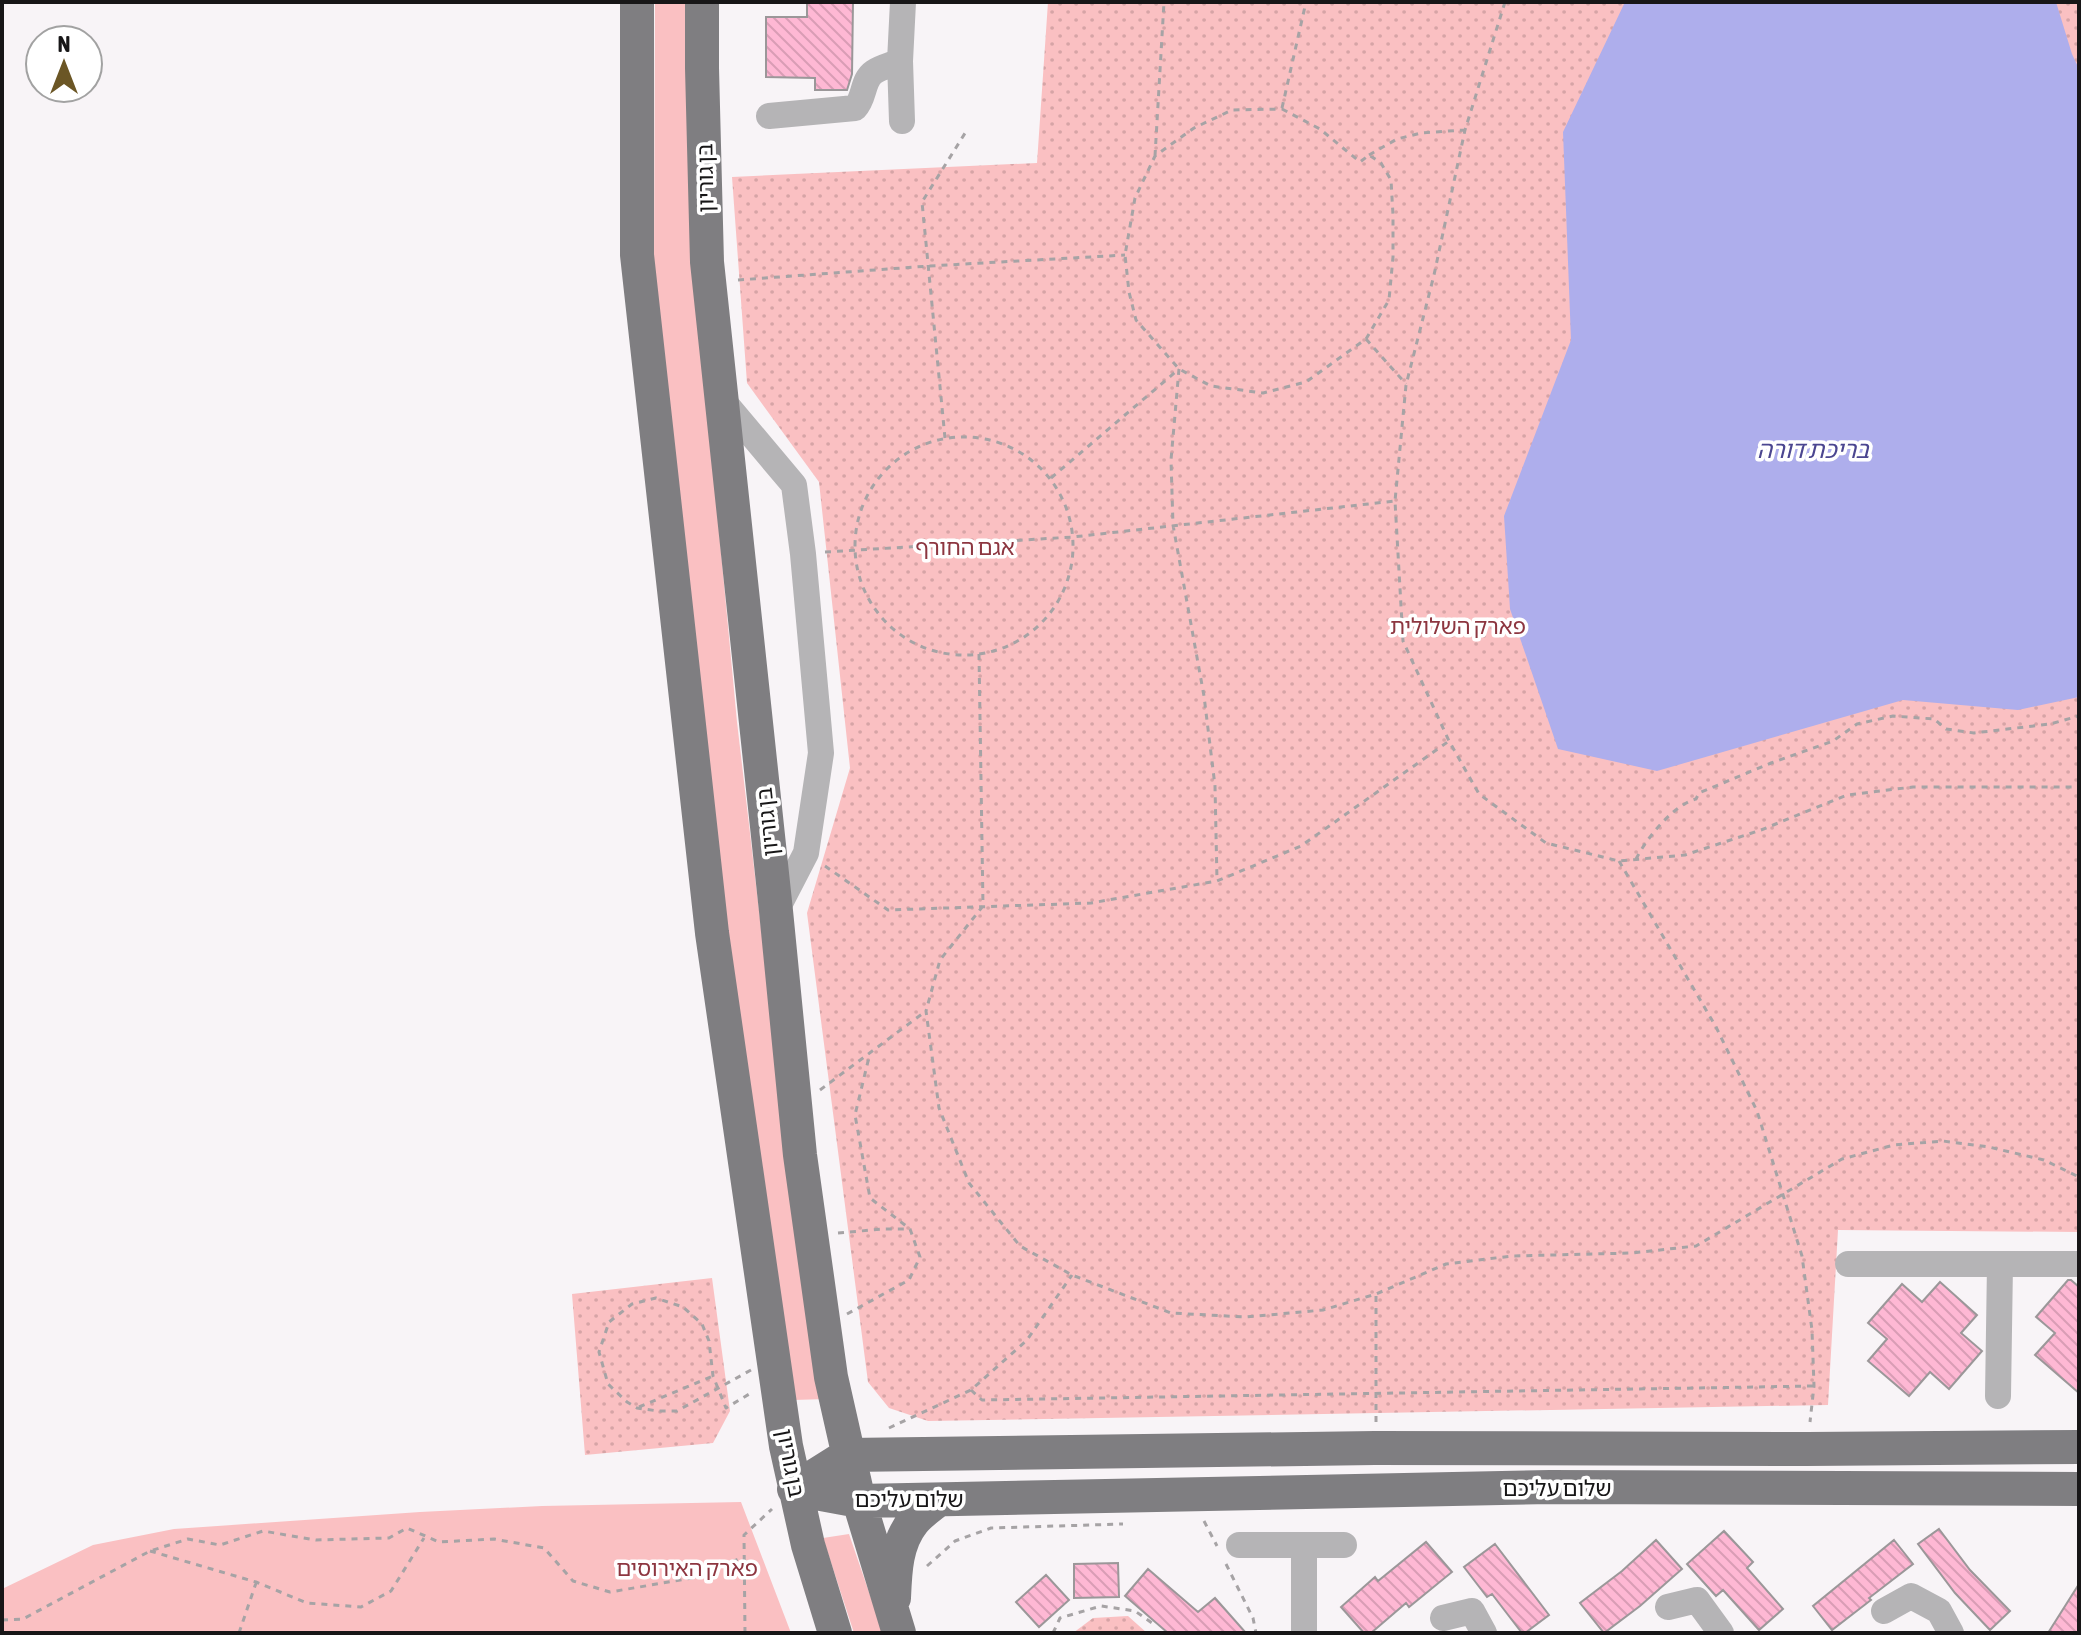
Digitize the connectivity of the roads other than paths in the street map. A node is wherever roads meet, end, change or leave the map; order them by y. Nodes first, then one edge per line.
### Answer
1 (637, 2) edge
2 (702, 2) edge
3 (903, 2) edge
4 (900, 61) junction
5 (769, 116) dead end
6 (902, 121) dead end
7 (720, 397) junction
8 (776, 911) junction
9 (1848, 1264) dead end
10 (2000, 1264) junction
11 (2079, 1264) edge
12 (831, 1377) junction
13 (1998, 1396) dead end
14 (2079, 1447) edge
15 (965, 1453) junction
16 (848, 1455) junction
17 (2079, 1489) edge
18 (783, 1499) junction
19 (938, 1500) junction
20 (859, 1501) junction
21 (1239, 1545) dead end
22 (1304, 1545) junction
23 (1344, 1545) dead end
24 (1668, 1607) dead end
25 (1884, 1611) dead end
26 (1443, 1618) dead end
27 (896, 1624) edge
28 (835, 1633) edge
29 (1304, 1633) edge
30 (1484, 1633) edge
31 (1721, 1633) edge
32 (1951, 1633) edge

1 - 18 main road, בן גוריון
2 - 7 main road, בן גוריון
3 - 4 street
4 - 5 street
4 - 6 street
7 - 8 main road, בן גוריון
7 - 8 street
8 - 12 main road, בן גוריון
9 - 10 street
10 - 11 street
10 - 13 street
12 - 15 main road
12 - 16 main road, בן גוריון
14 - 15 main road, שלום עליכם
15 - 16 main road, שלום עליכם
16 - 18 main road, שלום עליכם
16 - 20 main road, בן גוריון
17 - 19 main road, שלום עליכם
18 - 20 main road, שלום עליכם
18 - 28 main road, בן גוריון
19 - 20 main road, שלום עליכם
19 - 27 main road
20 - 27 main road, בן גוריון
21 - 22 street
22 - 23 street
22 - 29 street
24 - 31 street
25 - 32 street
26 - 30 street

